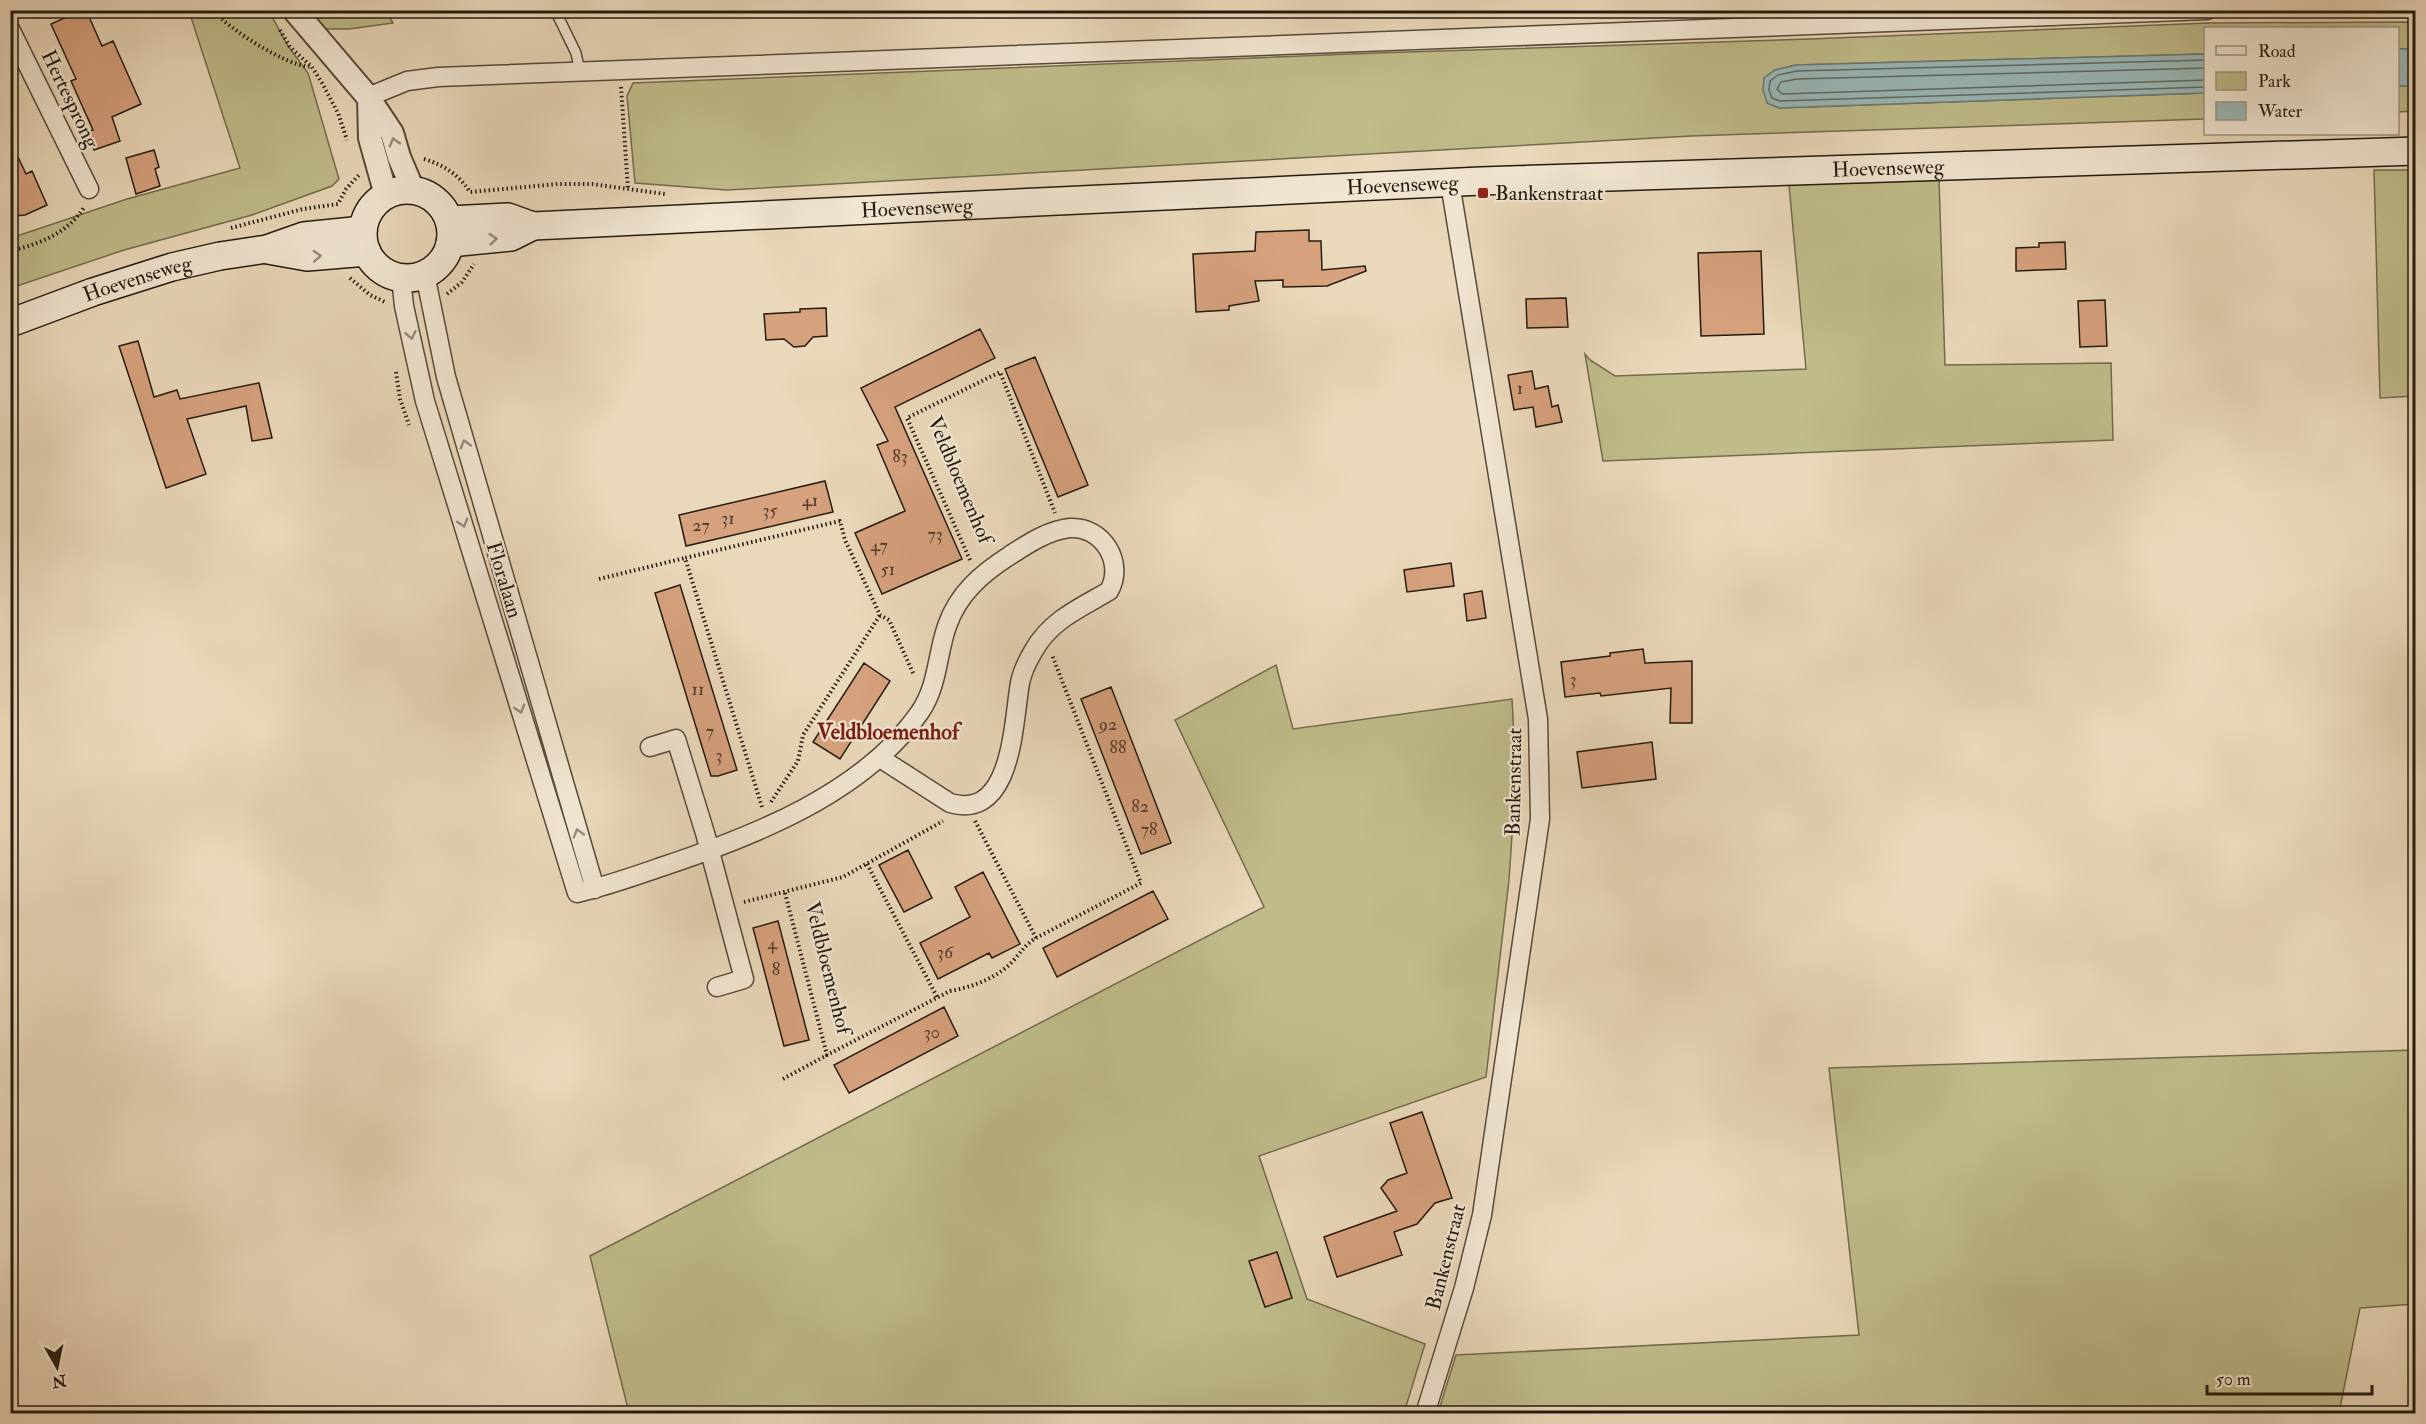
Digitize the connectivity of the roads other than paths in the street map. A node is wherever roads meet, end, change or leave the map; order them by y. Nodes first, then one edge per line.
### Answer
1 (294, 10) edge
2 (555, 10) edge
3 (2207, 10) edge
4 (10, 29) edge
5 (580, 72) junction
6 (368, 97) junction
7 (2415, 151) edge
8 (1450, 183) junction
9 (89, 189) road end
10 (413, 190) junction
11 (386, 195) junction
12 (449, 232) junction
13 (365, 241) junction
14 (413, 275) junction
15 (10, 322) edge
16 (650, 747) dead end
17 (880, 758) junction
18 (709, 851) junction
19 (586, 891) junction
20 (717, 987) dead end
21 (1425, 1413) edge

1 - 6 street
2 - 5 lane
3 - 5 street
4 - 9 street, Hertesprong
5 - 6 street
10 -> 6 street
6 - 11 street
7 - 8 main road, Hoevenseweg
8 - 12 main road, Hoevenseweg
8 - 21 street, Bankenstraat
10 - 11 main road
10 - 12 main road
11 - 13 main road
12 - 14 main road
13 - 14 main road
13 - 15 main road, Hoevenseweg
19 -> 14 street, Floralaan
14 -> 19 street, Floralaan
16 - 18 street
17 - 17 street, Veldbloemenhof
17 - 18 street, Veldbloemenhof
18 - 19 street, Veldbloemenhof
18 - 20 street

